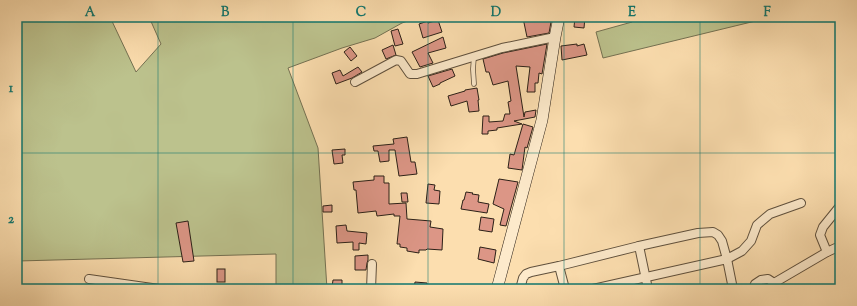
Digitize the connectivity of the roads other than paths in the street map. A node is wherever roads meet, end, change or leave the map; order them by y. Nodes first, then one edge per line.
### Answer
1 (559, 17) edge
2 (555, 37) junction
3 (474, 56) junction
4 (355, 82) dead end
5 (474, 84) dead end
6 (801, 203) dead end
7 (840, 206) edge
8 (639, 246) junction
9 (840, 246) edge
10 (827, 252) junction
11 (727, 259) junction
12 (372, 264) dead end
13 (560, 266) junction
14 (646, 278) junction
15 (89, 279) dead end
16 (775, 286) edge
17 (206, 289) edge
18 (371, 289) edge
19 (497, 289) edge
20 (520, 289) edge
21 (565, 289) edge
22 (593, 289) edge
23 (648, 289) edge
24 (733, 289) edge
25 (753, 289) edge

1 - 2 street
2 - 3 street
2 - 19 street
3 - 4 street
3 - 5 lane
6 - 11 street
7 - 10 street
8 - 11 street
8 - 13 street
8 - 14 street
9 - 10 street
10 - 16 street
11 - 14 street
11 - 24 street
12 - 18 street
13 - 20 street
13 - 21 street
14 - 22 street
14 - 23 street
15 - 17 street
16 - 25 street

